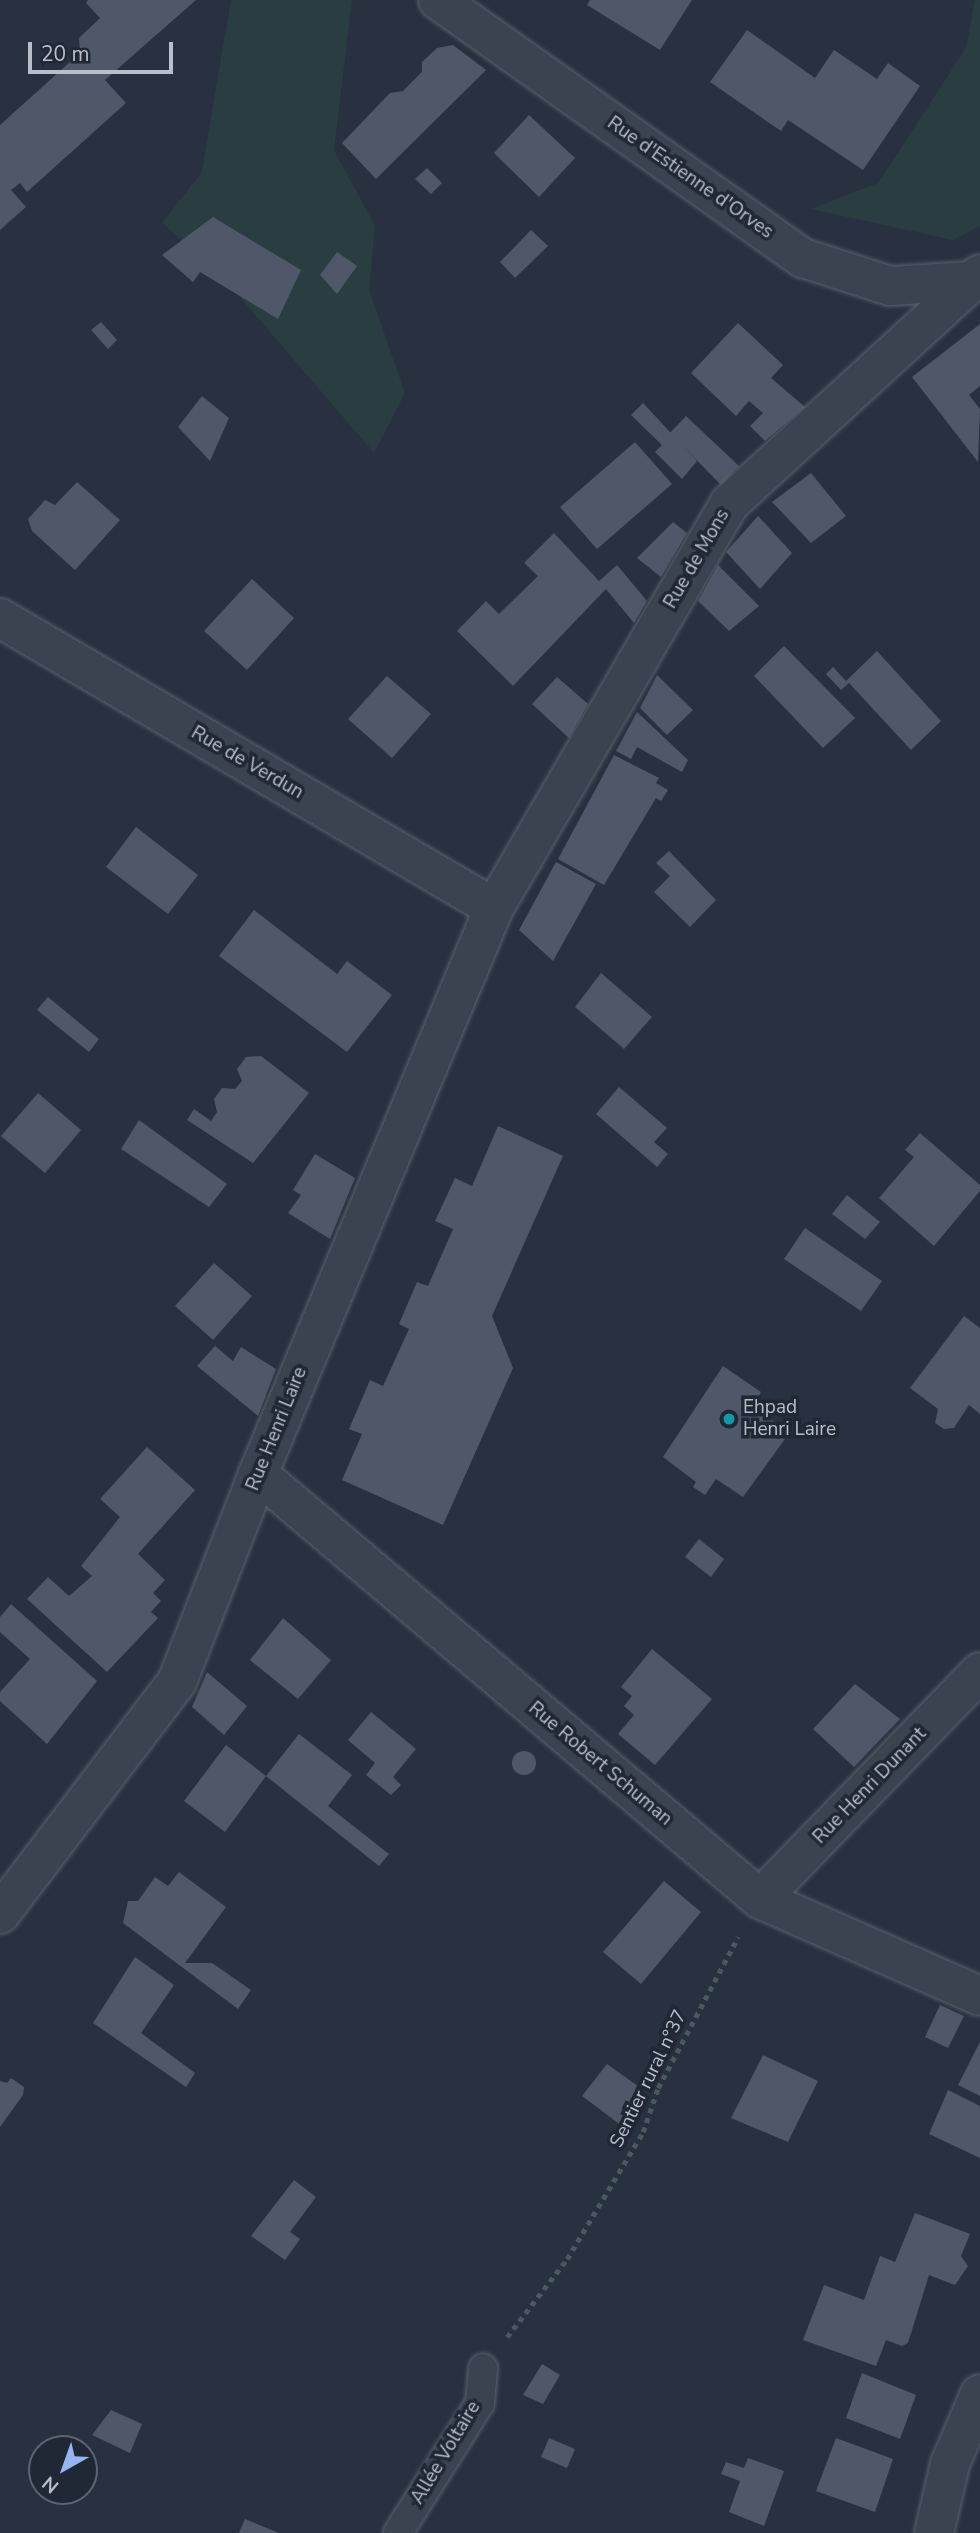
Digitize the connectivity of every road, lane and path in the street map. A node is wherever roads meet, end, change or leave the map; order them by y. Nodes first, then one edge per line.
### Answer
1 (438, 0) edge
2 (974, 278) edge
3 (0, 618) edge
4 (494, 908) junction
5 (258, 1474) junction
6 (980, 1672) edge
7 (760, 1899) junction
8 (0, 1914) edge
9 (980, 1996) edge
10 (483, 2368) joint
11 (980, 2394) edge
12 (398, 2533) edge
13 (934, 2533) edge

1 - 2 street, Rue d'Estienne d'Orves
2 - 4 street, Rue de Mons
3 - 4 street, Rue de Verdun
4 - 5 street, Rue Henri Laire
5 - 7 street, Rue Robert Schuman
5 - 8 street, Rue Henri Laire
6 - 7 street, Rue Henri Dunant
7 - 9 street, Rue Robert Schuman
7 - 10 path, Sentier rural n°37
10 - 12 lane, Allée Voltaire
11 - 13 street

